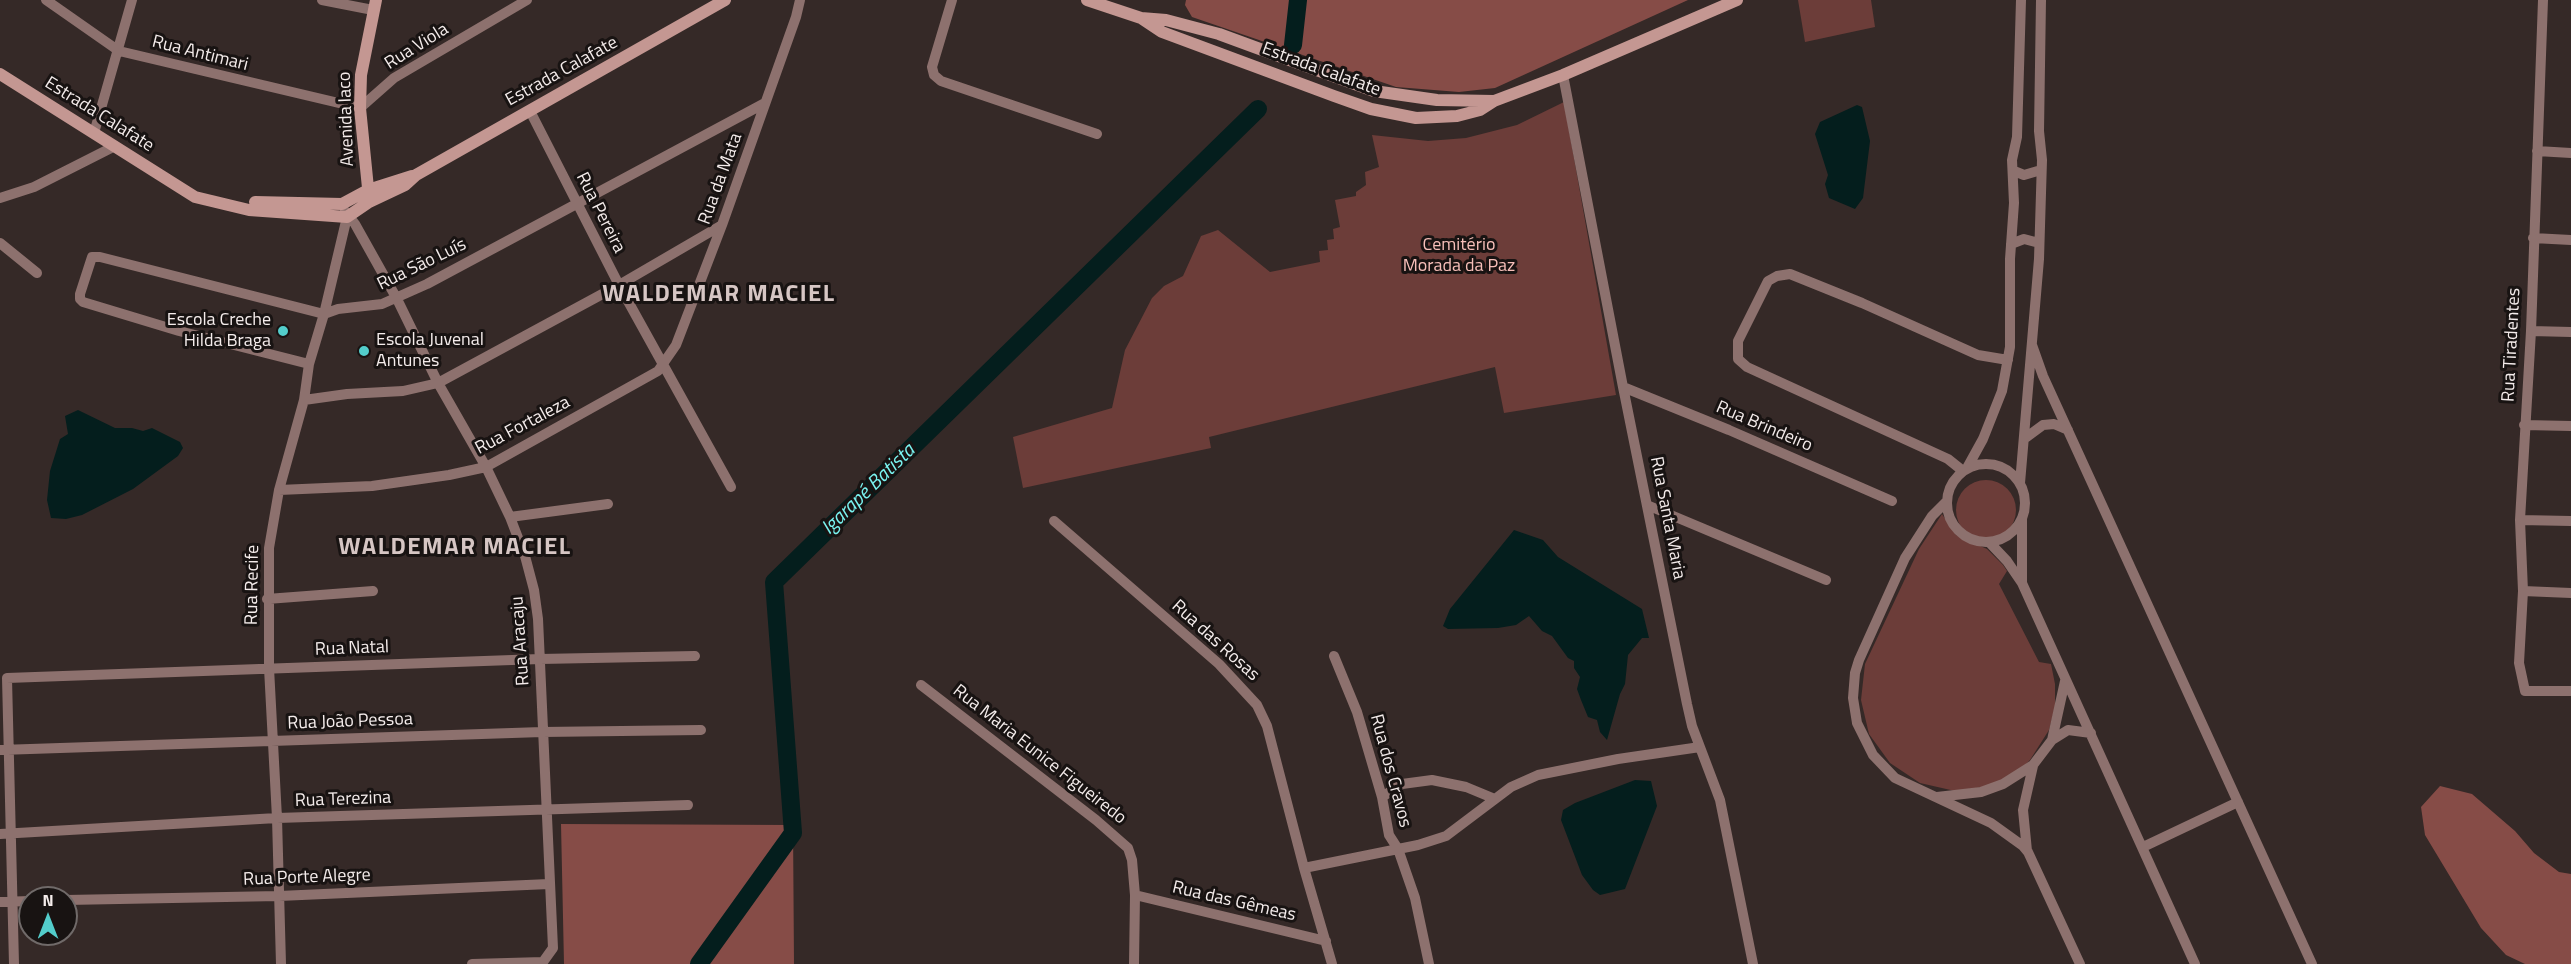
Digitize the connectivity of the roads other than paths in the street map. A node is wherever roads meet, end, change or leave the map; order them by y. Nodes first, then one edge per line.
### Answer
1 (46, 0) edge
2 (132, 0) edge
3 (322, 0) edge
4 (527, 0) edge
5 (726, 0) edge
6 (800, 0) edge
7 (952, 0) edge
8 (1087, 0) edge
9 (1737, 0) edge
10 (2021, 0) edge
11 (2041, 0) edge
12 (2542, 0) edge
13 (374, 5) edge
14 (706, 5) edge
15 (1141, 18) junction
16 (119, 51) junction
17 (0, 74) edge
18 (1563, 75) junction
19 (1494, 101) junction
20 (765, 103) junction
21 (360, 108) junction
22 (530, 111) junction
23 (94, 134) junction
24 (1097, 134) dead end
25 (116, 146) junction
26 (2537, 151) junction
27 (2571, 153) edge
28 (2041, 170) junction
29 (2013, 171) junction
30 (177, 188) junction
31 (368, 196) junction
32 (0, 198) edge
33 (576, 203) junction
34 (342, 204) junction
35 (347, 217) junction
36 (722, 225) junction
37 (2533, 238) junction
38 (2571, 240) edge
39 (0, 243) edge
40 (2039, 243) junction
41 (2011, 244) junction
42 (37, 273) dead end
43 (619, 285) junction
44 (397, 298) junction
45 (324, 314) junction
46 (2531, 330) junction
47 (2571, 332) edge
48 (2032, 345) junction
49 (2008, 360) junction
50 (309, 364) junction
51 (662, 365) junction
52 (438, 383) junction
53 (1623, 387) junction
54 (304, 400) junction
55 (2524, 425) junction
56 (2571, 426) edge
57 (2068, 430) junction
58 (2024, 439) junction
59 (486, 467) junction
60 (1965, 470) junction
61 (2020, 483) junction
62 (732, 487) dead end
63 (279, 490) junction
64 (1892, 501) dead end
65 (1947, 501) junction
66 (608, 504) dead end
67 (1647, 505) junction
68 (510, 518) junction
69 (2022, 518) junction
70 (1054, 520) dead end
71 (2520, 520) junction
72 (2571, 522) edge
73 (1989, 542) junction
74 (1826, 580) dead end
75 (2022, 584) junction
76 (374, 591) dead end
77 (2523, 591) junction
78 (2571, 593) edge
79 (267, 599) junction
80 (695, 656) dead end
81 (1334, 656) dead end
82 (540, 659) junction
83 (269, 668) junction
84 (2065, 681) junction
85 (921, 684) dead end
86 (2571, 691) edge
87 (701, 730) dead end
88 (542, 732) junction
89 (2091, 733) junction
90 (2052, 740) junction
91 (273, 741) junction
92 (1700, 747) junction
93 (4, 750) edge
94 (2033, 765) junction
95 (1382, 797) junction
96 (1937, 797) junction
97 (1495, 799) junction
98 (2238, 802) junction
99 (688, 805) dead end
100 (546, 810) junction
101 (278, 818) junction
102 (5, 833) edge
103 (2143, 847) junction
104 (1398, 849) junction
105 (2028, 852) junction
106 (1304, 868) junction
107 (549, 884) junction
108 (1135, 895) junction
109 (279, 896) junction
110 (78, 900) edge
111 (12, 901) junction
112 (18, 901) edge
113 (0, 902) edge
114 (1326, 941) junction
115 (14, 964) edge
116 (281, 964) edge
117 (472, 964) edge
118 (1134, 964) edge
119 (1332, 964) edge
120 (1429, 964) edge
121 (1753, 964) edge
122 (2080, 964) edge
123 (2195, 964) edge
124 (2312, 964) edge

1 - 16 street, Rua Antimari
2 - 16 street
3 - 13 street
4 - 21 street, Rua Viola
5 - 14 street, Estrada Calafate
6 - 20 street, Rua da Mata
7 - 24 street
8 - 15 street, Estrada Calafate
9 - 18 street, Estrada Calafate
10 - 29 street
11 - 28 street
12 - 26 street, Rua Tiradentes
13 - 21 street, Avenida Iaco
14 - 22 street, Estrada Calafate
15 - 19 street, Estrada Calafate
15 - 19 street, Estrada Calafate
16 - 21 street, Rua Antimari
16 - 23 street
17 - 23 street, Estrada Calafate
18 - 19 street, Estrada Calafate
18 - 53 street, Rua Santa Maria
20 - 33 street, Rua São Luís
20 - 36 street, Rua da Mata
21 - 31 street, Avenida Iaco
22 - 31 street, Estrada Calafate
22 - 33 street, Rua Pereira
23 - 25 street, Estrada Calafate
25 - 30 street, Estrada Calafate
25 - 32 street
26 - 27 street
26 - 37 street, Rua Tiradentes
28 - 29 street
28 - 40 street
29 - 41 street
30 - 34 street, Estrada Calafate
30 - 35 street, Estrada Calafate
31 - 34 street, Estrada Calafate
31 - 35 street, Estrada Calafate
33 - 43 street, Rua Pereira
33 - 44 street, Rua São Luís
34 - 35 street, Rua Aracaju
35 - 44 street, Rua Aracaju
35 - 45 street, Rua Recife
36 - 43 street
36 - 51 street, Rua da Mata
37 - 38 street
37 - 46 street, Rua Tiradentes
39 - 42 street
40 - 41 street
40 - 48 street
41 - 49 street
43 - 51 street, Rua Pereira
43 - 52 street
44 - 45 street, Rua São Luís
44 - 52 street, Rua Aracaju
45 - 50 street, Rua Recife
45 - 50 street, Rua São Luís
46 - 47 street
46 - 55 street, Rua Tiradentes
48 - 57 street
48 - 58 street
49 - 60 street
49 - 60 street
50 - 54 street, Rua Recife
51 - 59 street, Rua Fortaleza
51 - 62 street, Rua Pereira
52 - 54 street
52 - 59 street, Rua Aracaju
53 - 64 street, Rua Brindeiro
53 - 67 street, Rua Santa Maria
54 - 63 street, Rua Recife
55 - 56 street
55 - 71 street, Rua Tiradentes
57 - 58 street
57 - 98 street
58 - 61 street
59 - 63 street, Rua Fortaleza
59 - 68 street, Rua Aracaju
60 - 61 street
60 - 65 street
61 - 69 street
63 - 79 street, Rua Recife
65 - 73 street
65 - 96 street
66 - 68 street
67 - 74 street
67 - 92 street, Rua Santa Maria
68 - 82 street, Rua Aracaju
69 - 73 street
69 - 75 street
70 - 106 street, Rua das Rosas
71 - 72 street
71 - 77 street, Rua Tiradentes
73 - 75 street
75 - 84 street
76 - 79 street
77 - 78 street
77 - 86 street, Rua Tiradentes
79 - 83 street, Rua Recife
80 - 82 street, Rua Natal
81 - 95 street, Rua dos Cravos
82 - 83 street, Rua Natal
82 - 88 street, Rua Aracaju
83 - 91 street, Rua Recife
83 - 93 street, Rua Natal
84 - 89 street
84 - 90 street
85 - 108 street, Rua Maria Eunice Figueiredo
87 - 88 street, Rua João Pessoa
88 - 91 street, Rua João Pessoa
88 - 100 street, Rua Aracaju
89 - 90 street
89 - 103 street
90 - 94 street
91 - 93 street, Rua João Pessoa
91 - 101 street, Rua Recife
92 - 97 street
92 - 121 street, Rua Santa Maria
93 - 102 street
94 - 96 street
94 - 105 street
95 - 97 street
95 - 104 street, Rua dos Cravos
96 - 105 street
97 - 104 street
98 - 103 street
98 - 124 street
99 - 100 street, Rua Terezina
100 - 101 street, Rua Terezina
100 - 107 street, Rua Aracaju
101 - 102 street, Rua Terezina
101 - 109 street, Rua Recife
102 - 111 street
103 - 123 street
104 - 106 street
104 - 120 street, Rua dos Cravos
105 - 122 street
106 - 114 street, Rua das Rosas
107 - 109 street, Rua Porte Alegre
107 - 117 street, Rua Aracaju
108 - 114 street, Rua das Gêmeas
108 - 118 street, Rua Maria Eunice Figueiredo
109 - 110 street, Rua Porte Alegre
109 - 116 street, Rua Recife
111 - 112 street
111 - 113 street
111 - 115 street
114 - 119 street, Rua das Rosas

